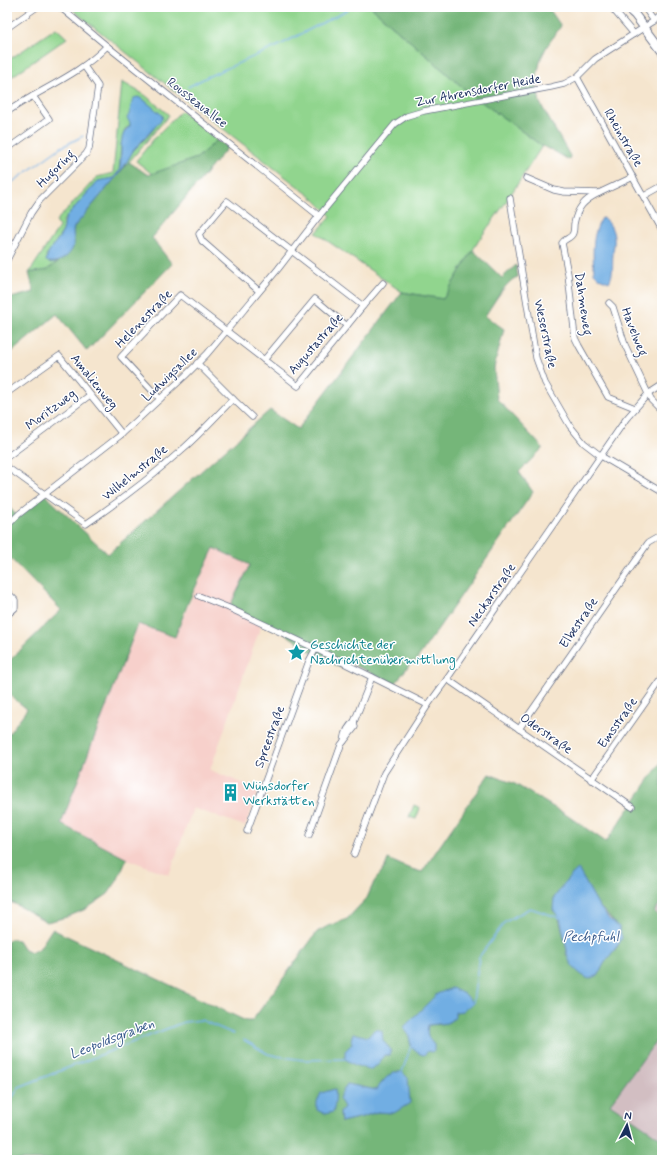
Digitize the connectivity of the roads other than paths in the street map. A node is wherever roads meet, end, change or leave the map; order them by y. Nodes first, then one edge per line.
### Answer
1 (37, 7) edge
2 (60, 7) edge
3 (612, 7) edge
4 (621, 7) edge
5 (626, 7) edge
6 (644, 7) edge
7 (662, 13) edge
8 (654, 21) junction
9 (644, 27) junction
10 (7, 28) edge
11 (634, 34) junction
12 (107, 46) junction
13 (662, 51) edge
14 (84, 66) junction
15 (577, 77) junction
16 (33, 96) junction
17 (7, 112) edge
18 (7, 149) edge
19 (633, 177) junction
20 (526, 178) dead end
21 (662, 186) edge
22 (599, 193) junction
23 (644, 196) junction
24 (510, 198) dead end
25 (319, 216) junction
26 (662, 230) edge
27 (292, 252) junction
28 (7, 260) edge
29 (383, 283) dead end
30 (259, 291) junction
31 (609, 303) dead end
32 (363, 306) junction
33 (347, 326) junction
34 (226, 331) junction
35 (264, 360) junction
36 (197, 364) junction
37 (662, 384) edge
38 (7, 393) edge
39 (648, 394) junction
40 (90, 395) junction
41 (160, 399) junction
42 (233, 399) junction
43 (635, 408) junction
44 (662, 411) edge
45 (252, 417) dead end
46 (122, 434) junction
47 (600, 456) junction
48 (7, 457) edge
49 (7, 467) edge
50 (662, 492) edge
51 (44, 494) junction
52 (7, 526) edge
53 (662, 535) edge
54 (7, 592) edge
55 (199, 596) dead end
56 (7, 615) edge
57 (315, 650) junction
58 (372, 677) junction
59 (447, 679) junction
60 (662, 679) edge
61 (428, 705) junction
62 (520, 729) junction
63 (591, 780) junction
64 (632, 807) dead end
65 (247, 831) dead end
66 (309, 835) dead end
67 (354, 854) dead end

1 - 10 street
2 - 12 street, Rousseauallee
3 - 11 street
4 - 9 main road
5 - 9 main road
6 - 8 street
7 - 8 street, Zur Ahrensdorfer Heide
8 - 9 street, Zur Ahrensdorfer Heide
9 - 11 street, Zur Ahrensdorfer Heide
9 - 13 main road
11 - 15 street, Zur Ahrensdorfer Heide
12 - 14 street
12 - 25 street, Rousseauallee
14 - 16 street
14 - 28 street, Hugoring
15 - 19 street, Rheinstraße
15 - 25 street, Zur Ahrensdorfer Heide
16 - 17 street
16 - 18 street
19 - 22 street
19 - 23 street, Rheinstraße
20 - 22 street
21 - 23 street
22 - 43 street, Dahmeweg
23 - 26 street, Rheinstraße
24 - 47 street, Weserstraße
25 - 27 street, Ludwigsallee
27 - 30 street, Ludwigsallee
27 - 30 street
27 - 32 street
29 - 32 street, Augustastraße
30 - 34 street, Ludwigsallee
31 - 39 street, Havelweg
32 - 33 street, Augustastraße
33 - 35 street, Augustastraße
33 - 35 street
34 - 35 street, Augustastraße
34 - 36 street, Ludwigsallee
34 - 41 street, Helenestraße
36 - 41 street, Ludwigsallee
36 - 42 street
37 - 39 street, Neckarstraße
38 - 40 street, Amalienweg
39 - 43 street, Neckarstraße
39 - 44 street, Havelweg
40 - 46 street, Amalienweg
40 - 48 street, Moritzweg
41 - 46 street, Ludwigsallee
42 - 45 street
42 - 51 street, Wilhelmstraße
43 - 47 street, Neckarstraße
46 - 51 street, Ludwigsallee
47 - 50 street, Weserstraße
47 - 59 street, Neckarstraße
49 - 51 street
51 - 52 street, Ludwigsallee
53 - 62 street, Elbestraße
54 - 56 street
55 - 57 street
57 - 58 street
57 - 65 street, Spreestraße
58 - 61 street
58 - 66 street
59 - 61 street, Neckarstraße
59 - 62 street, Oderstraße
60 - 63 street, Emsstraße
61 - 67 street, Neckarstraße
62 - 63 street, Oderstraße
63 - 64 street, Oderstraße

